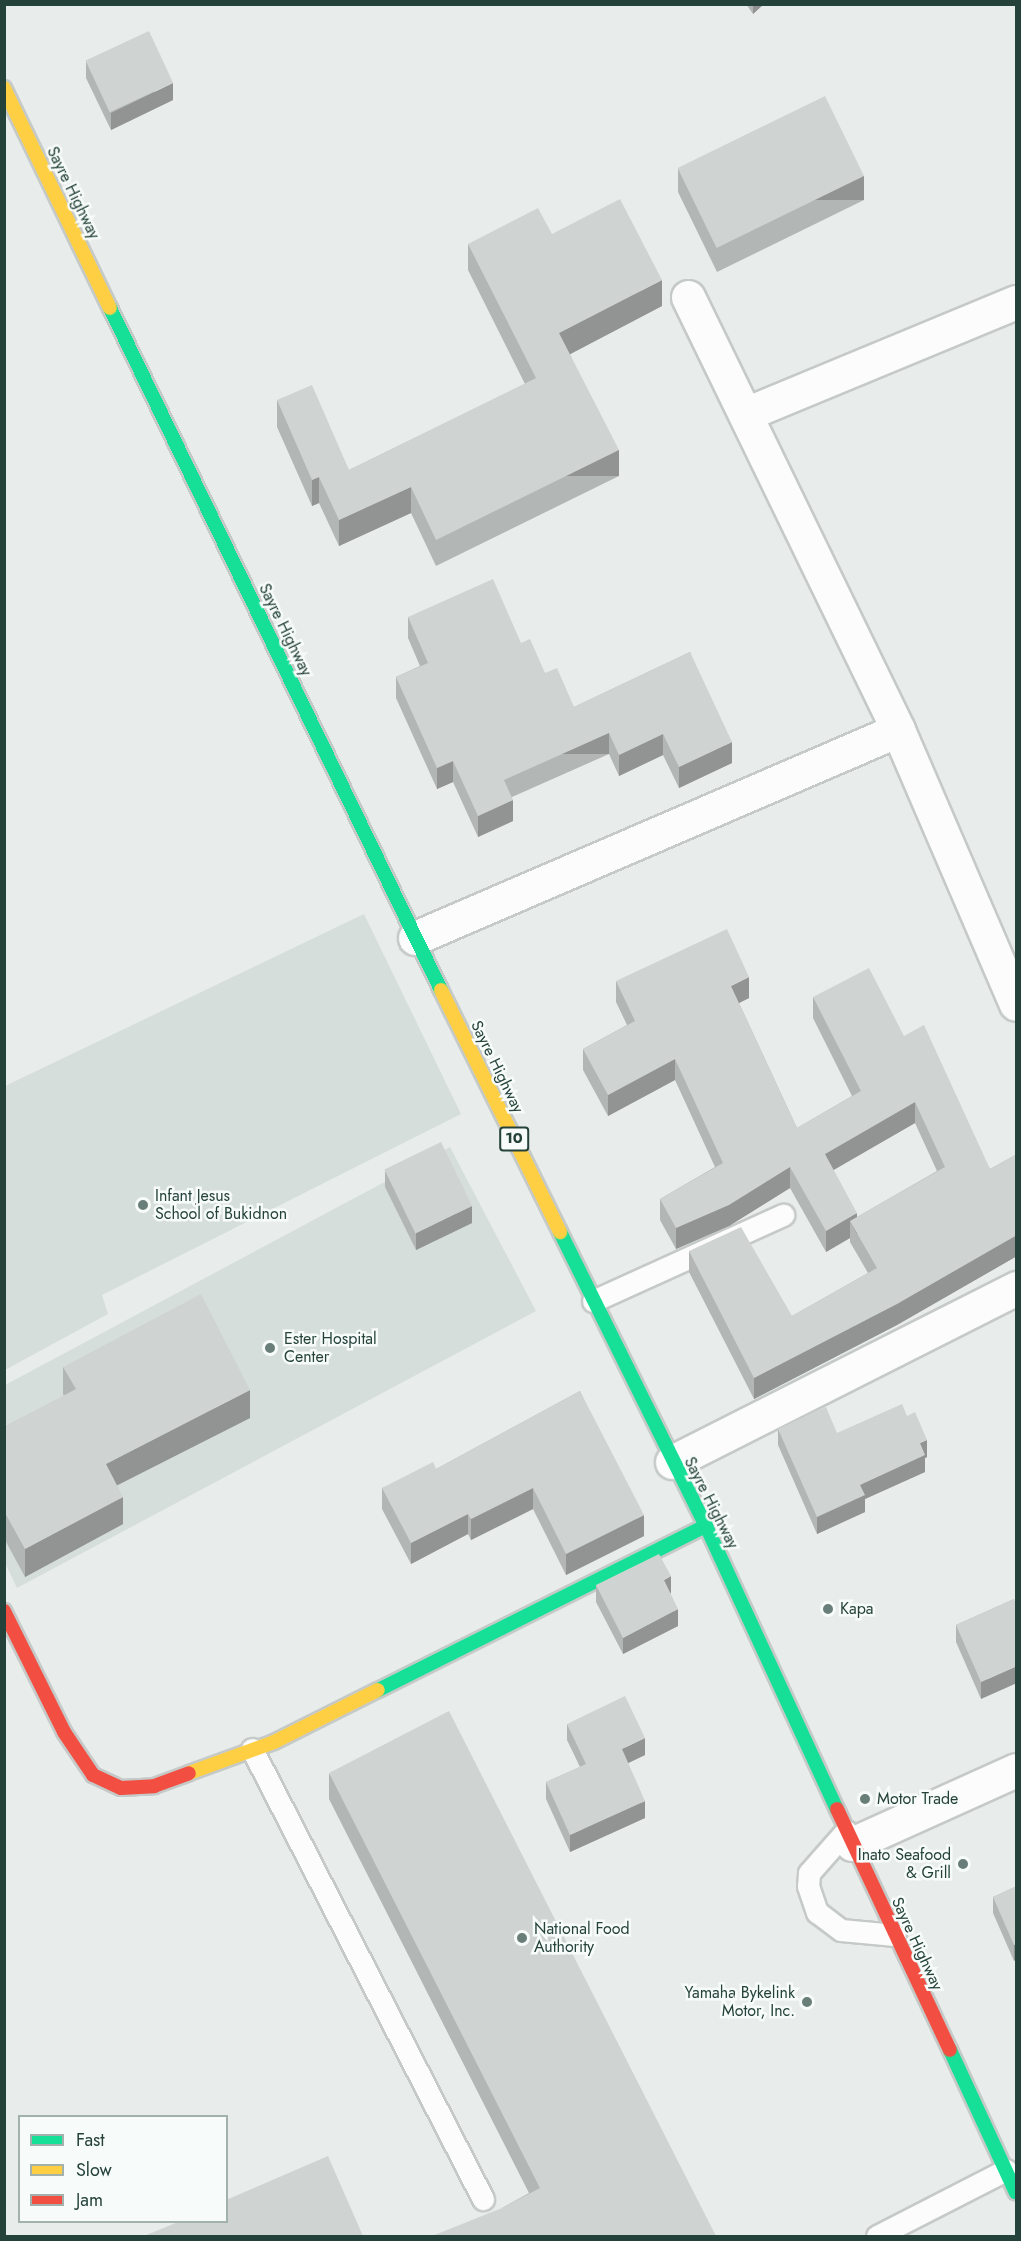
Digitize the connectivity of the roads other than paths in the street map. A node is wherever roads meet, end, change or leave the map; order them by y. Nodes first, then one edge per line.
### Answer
1 (4, 88) edge
2 (688, 297) dead end
3 (1017, 302) edge
4 (748, 413) junction
5 (898, 730) junction
6 (415, 938) junction
7 (1017, 1004) edge
8 (783, 1215) dead end
9 (1017, 1288) edge
10 (593, 1301) junction
11 (672, 1462) junction
12 (706, 1526) junction
13 (4, 1611) edge
14 (252, 1749) junction
15 (1017, 1770) edge
16 (849, 1837) junction
17 (895, 1935) junction
18 (1006, 2170) junction
19 (1017, 2193) edge
20 (483, 2199) dead end
21 (878, 2236) edge

1 - 6 main road, Sayre Highway / 10
2 - 4 street
3 - 4 street
4 - 5 street
5 - 6 street
5 - 7 street
6 - 10 main road, Sayre Highway / 10
8 - 10 lane
9 - 11 street
10 - 11 main road, Sayre Highway / 10
11 - 12 main road, Sayre Highway / 10
12 - 14 main road
12 - 16 main road, Sayre Highway / 10
13 - 14 main road
14 - 20 lane
15 - 16 street
16 - 17 main road, Sayre Highway / 10
16 - 17 lane
17 - 18 main road, Sayre Highway / 10
18 - 19 main road, Sayre Highway / 10
18 - 21 lane

